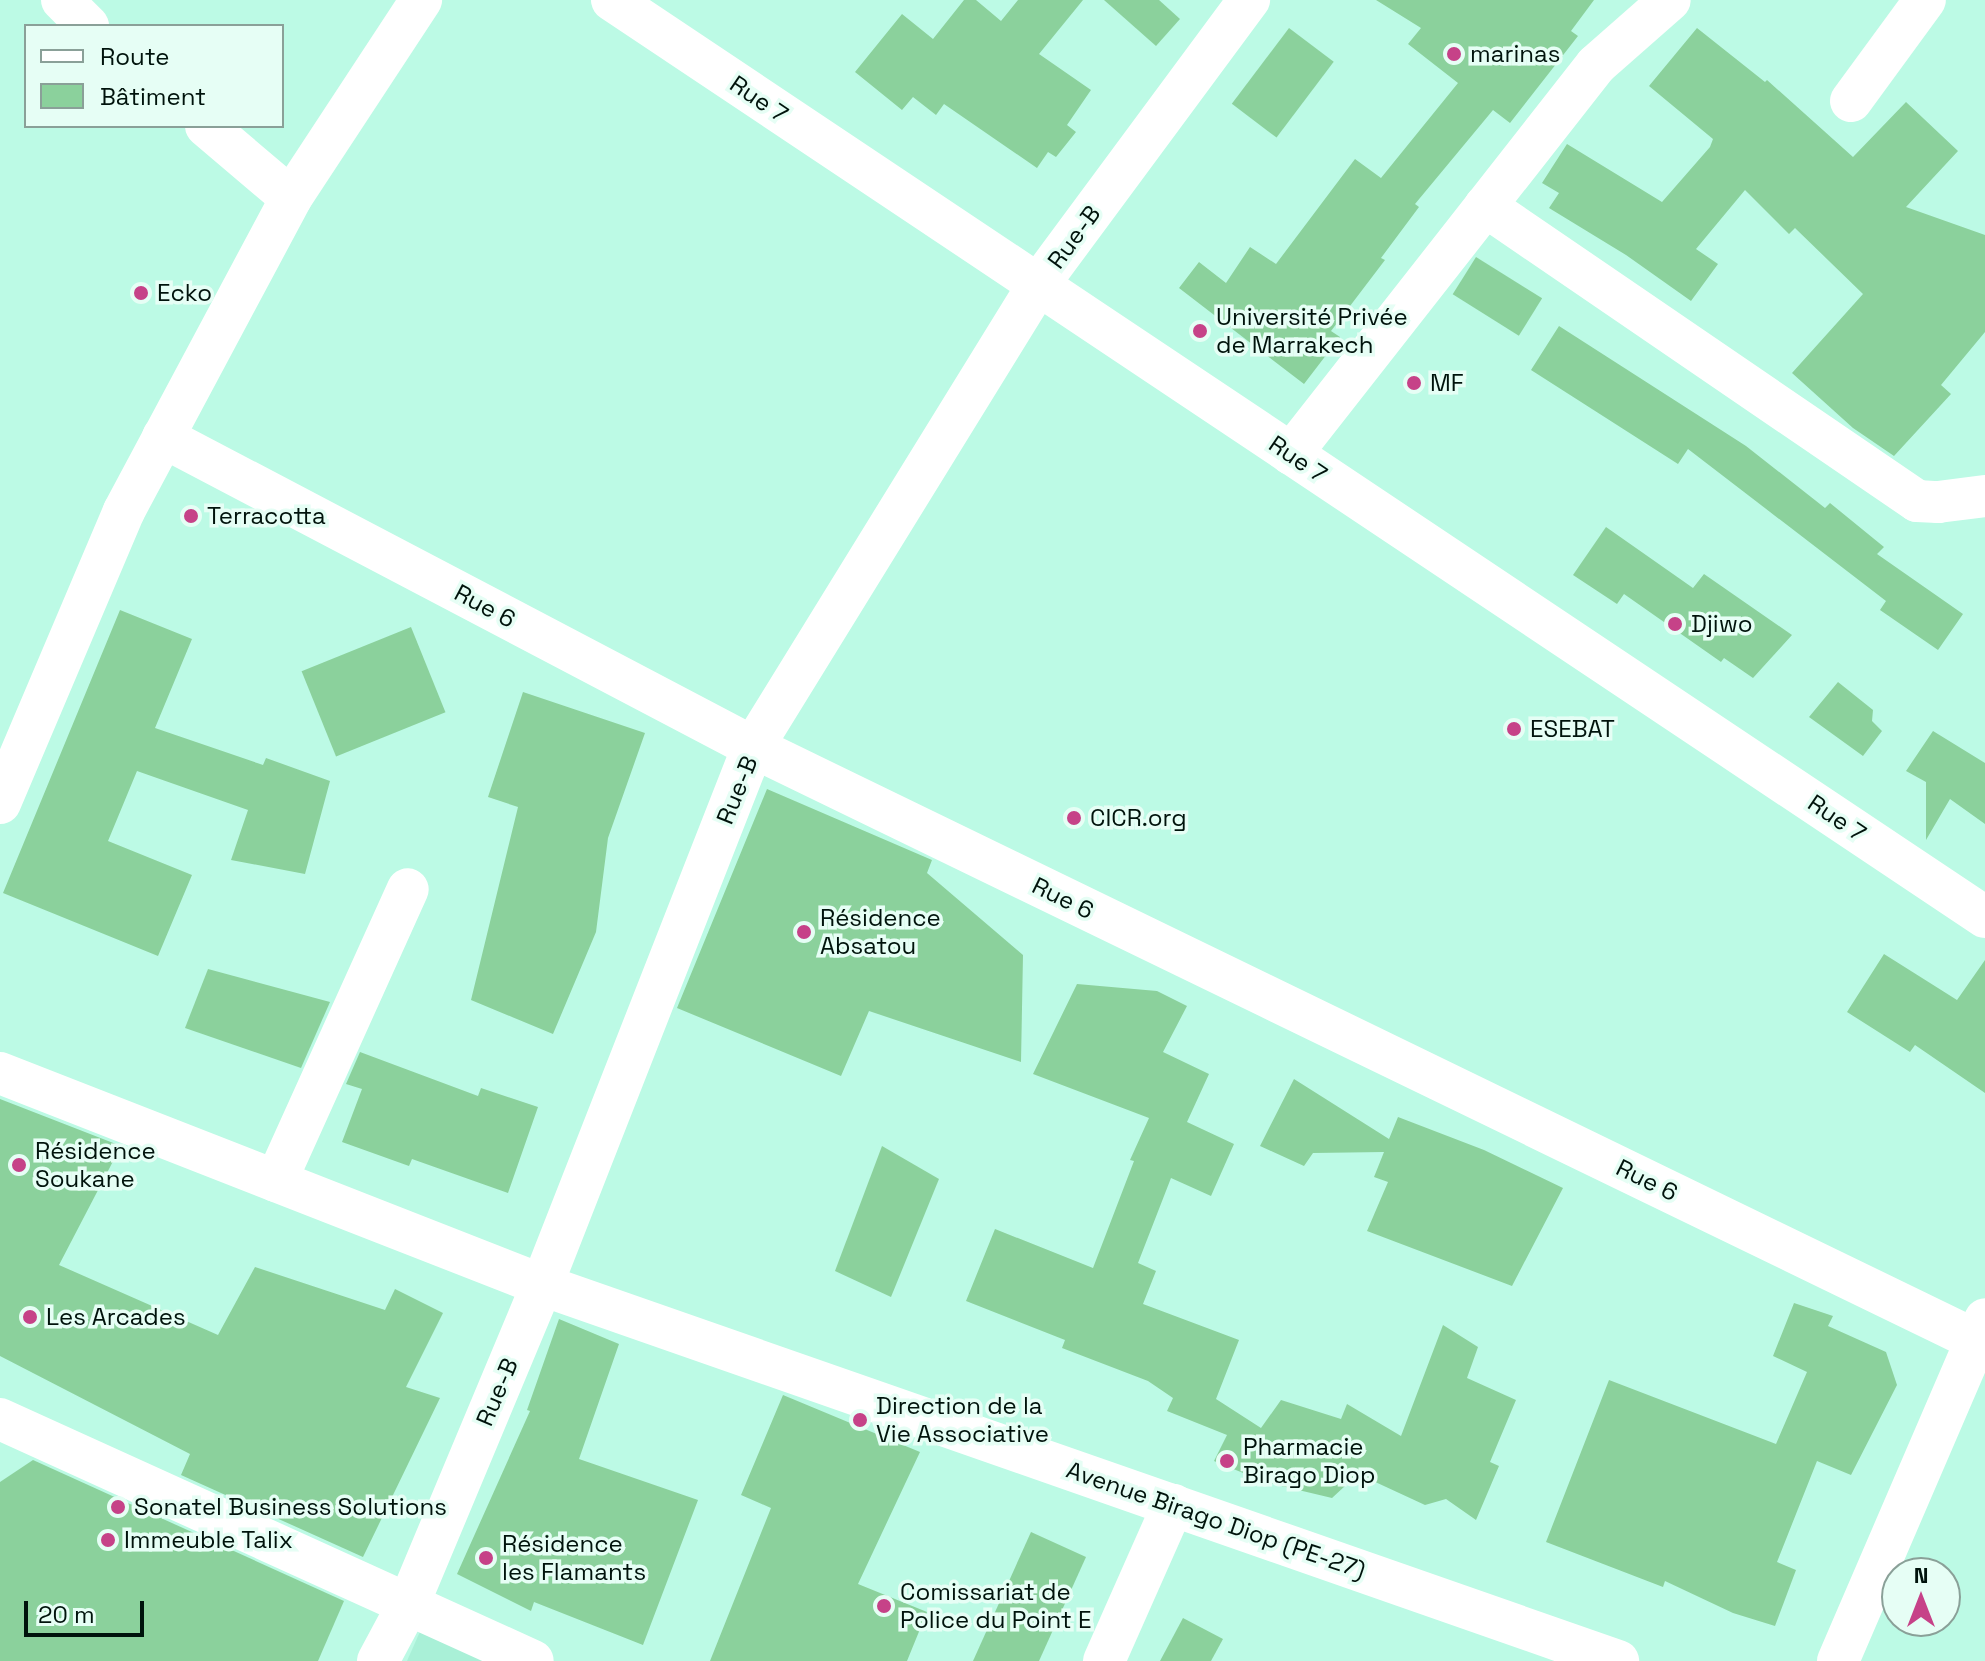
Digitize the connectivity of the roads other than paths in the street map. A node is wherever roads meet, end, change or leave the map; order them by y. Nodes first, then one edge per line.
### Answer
1 (62, 0) edge
2 (421, 0) edge
3 (612, 0) edge
4 (1249, 0) edge
5 (1670, 0) edge
6 (1925, 0) edge
7 (86, 24) edge
8 (1851, 101) dead end
9 (208, 128) edge
10 (291, 198) junction
11 (1485, 206) junction
12 (1038, 285) junction
13 (163, 437) junction
14 (1291, 454) junction
15 (1985, 496) edge
16 (753, 747) junction
17 (0, 803) edge
18 (408, 889) dead end
19 (1985, 917) edge
20 (0, 1073) edge
21 (276, 1181) junction
22 (542, 1285) junction
23 (1979, 1329) edge
24 (0, 1419) edge
25 (1173, 1505) junction
26 (409, 1603) junction
27 (378, 1661) edge
28 (533, 1661) edge
29 (1104, 1661) edge
30 (1618, 1661) edge
31 (1838, 1661) edge

1 - 7 street
2 - 10 street
3 - 12 street, Rue 7
4 - 12 street, Rue-B
5 - 11 street
6 - 8 street
9 - 10 street
10 - 13 street
11 - 14 street
11 - 15 street
12 - 14 street, Rue 7
12 - 16 street, Rue-B
13 - 16 street, Rue 6
13 - 17 street
14 - 19 street, Rue 7
16 - 22 street, Rue-B
16 - 23 street, Rue 6
18 - 21 street
20 - 21 street, Avenue Birago Diop (PE-27)
21 - 22 street, Avenue Birago Diop (PE-27)
22 - 25 street, Avenue Birago Diop (PE-27)
22 - 26 street, Rue-B
23 - 31 street
24 - 26 street
25 - 29 street
25 - 30 street, Avenue Birago Diop (PE-27)
26 - 27 street, Rue-B
26 - 28 street

